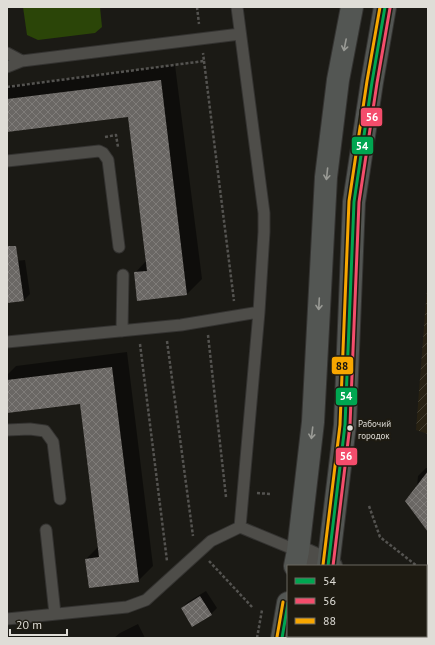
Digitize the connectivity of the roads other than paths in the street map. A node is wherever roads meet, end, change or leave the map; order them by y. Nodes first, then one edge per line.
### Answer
1 (237, 7) edge
2 (352, 7) edge
3 (385, 7) edge
4 (240, 34) junction
5 (7, 53) edge
6 (22, 61) junction
7 (7, 68) edge
8 (7, 160) edge
9 (119, 247) dead end
10 (123, 275) dead end
11 (259, 312) junction
12 (122, 331) junction
13 (7, 342) edge
14 (7, 430) edge
15 (60, 499) dead end
16 (240, 527) junction
17 (46, 530) dead end
18 (296, 559) edge
19 (324, 565) edge
20 (329, 565) edge
21 (287, 609) edge
22 (55, 614) junction
23 (7, 619) edge
24 (282, 638) edge

1 - 4 lane
2 -> 18 main road
3 - 20 main road
4 - 6 lane
4 - 11 lane
5 - 6 lane
6 - 7 lane
8 - 9 lane
10 - 12 lane
11 - 12 lane
11 - 16 lane
12 - 13 lane
14 - 15 lane
16 - 18 lane
16 - 22 lane
17 - 22 lane
18 - 19 street
21 - 24 main road
22 - 23 lane

